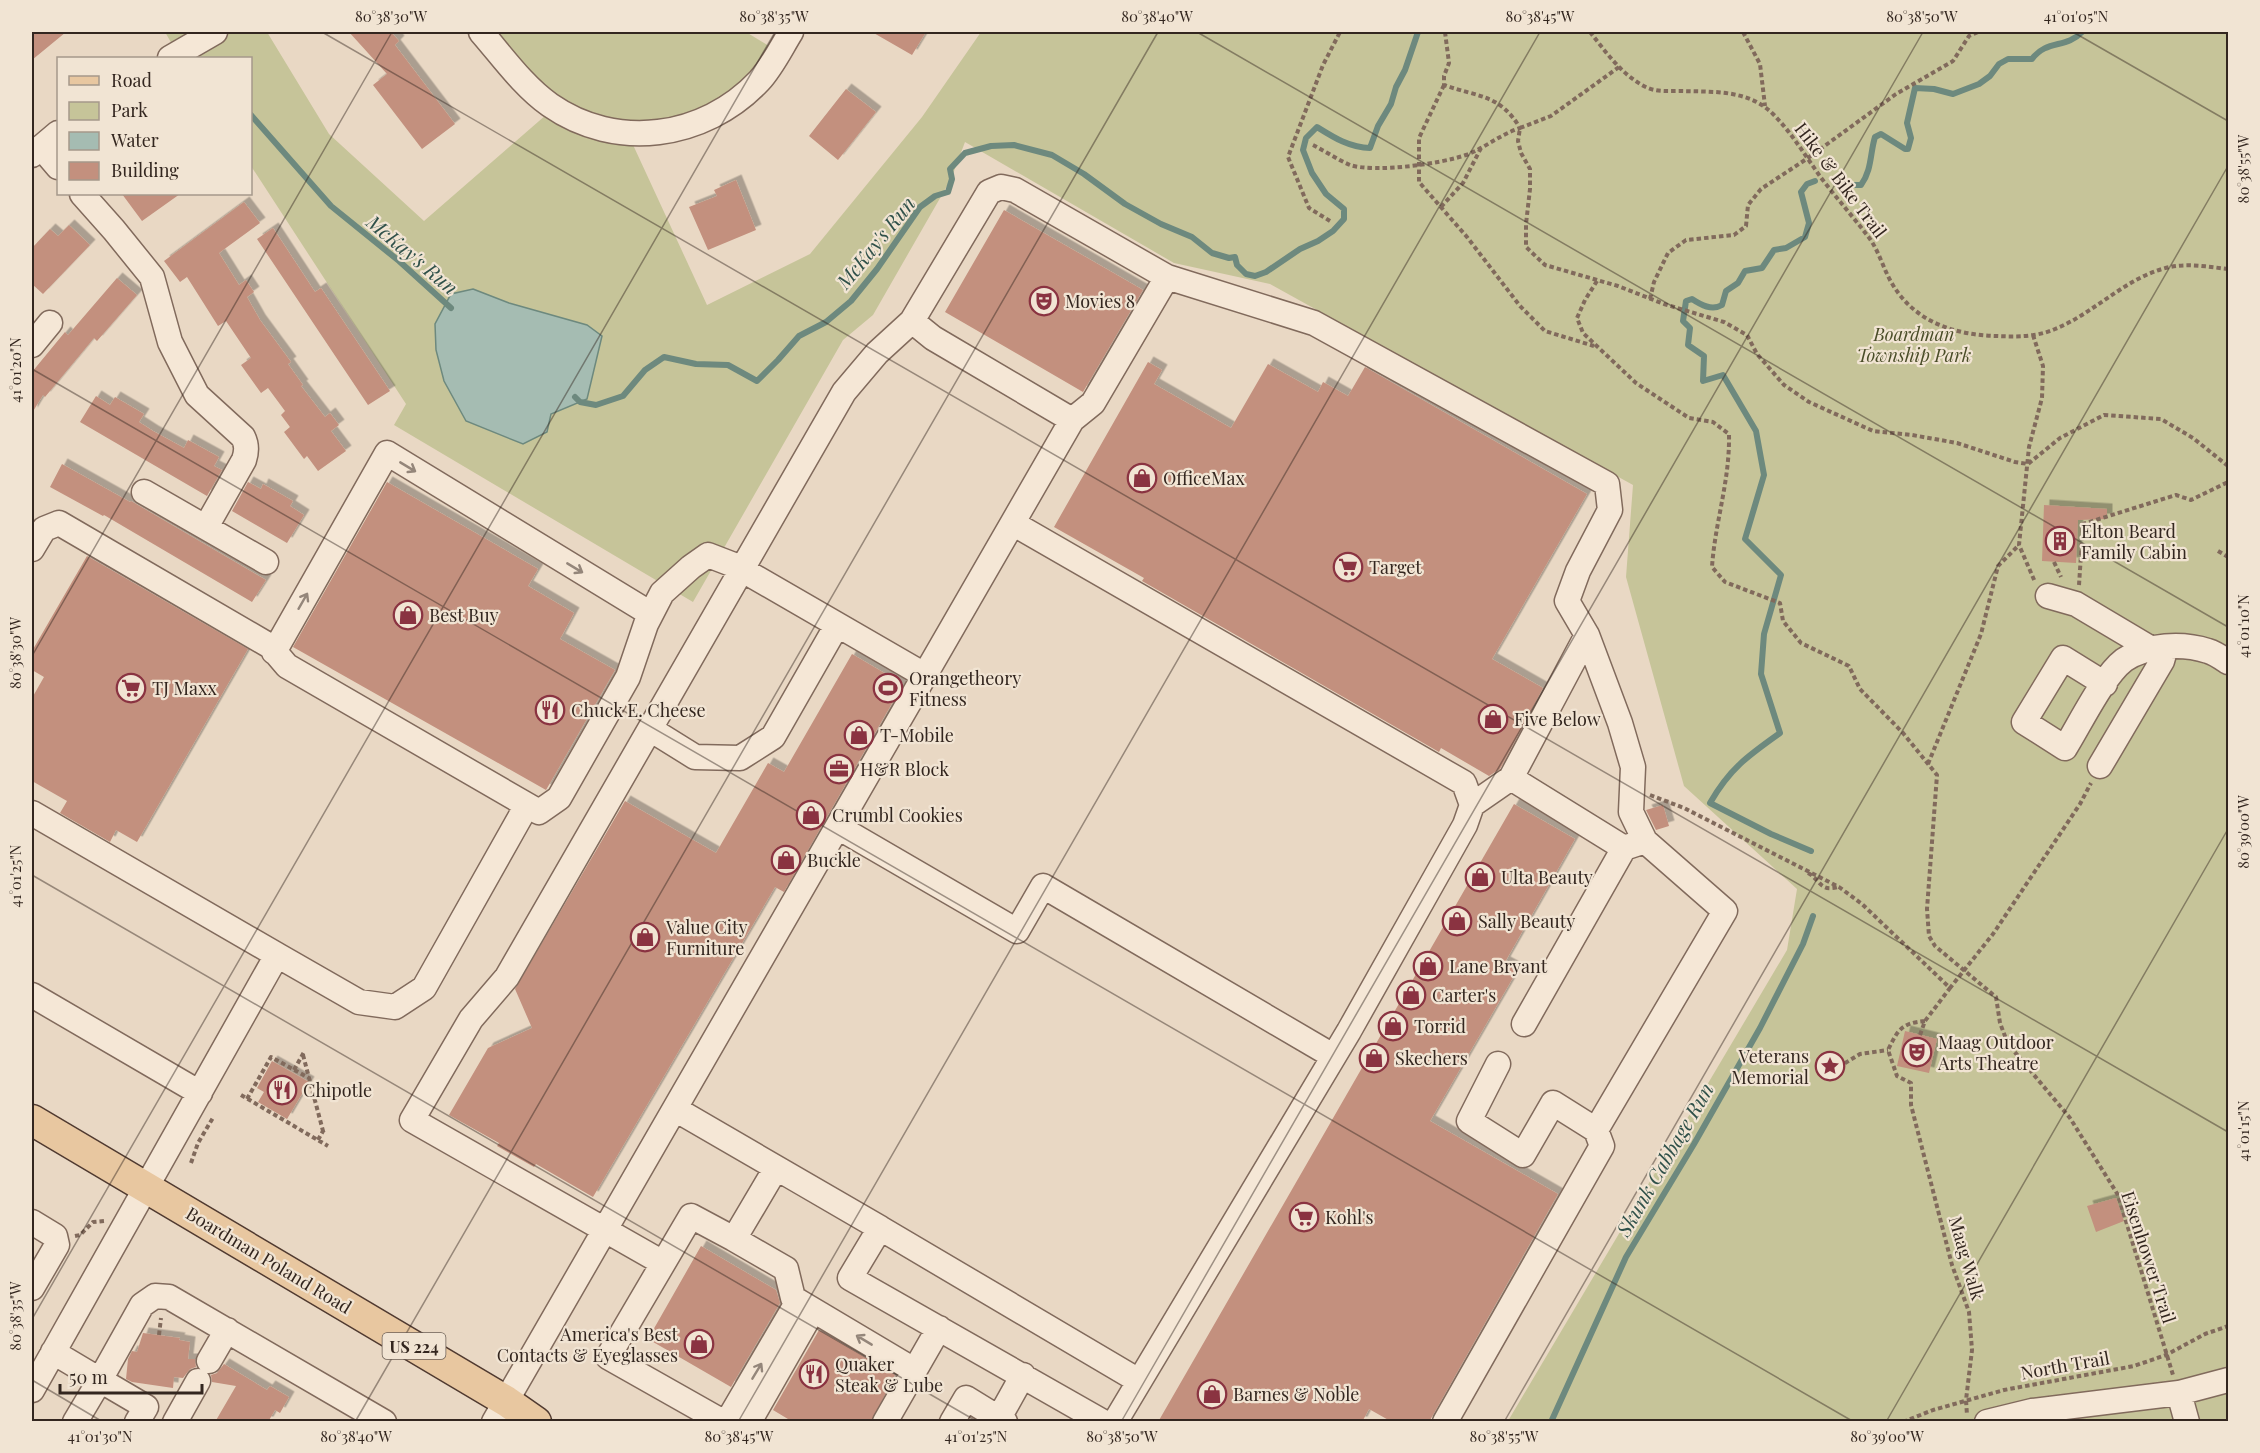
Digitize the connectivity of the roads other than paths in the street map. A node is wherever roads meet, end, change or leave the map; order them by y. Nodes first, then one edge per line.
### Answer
1 (215, 32) edge
2 (481, 32) edge
3 (791, 32) edge
4 (172, 57) edge
5 (44, 145) edge
6 (57, 165) edge
7 (83, 195) edge
8 (1167, 277) junction
9 (912, 321) junction
10 (50, 322) dead end
11 (32, 345) edge
12 (1072, 420) junction
13 (144, 492) dead end
14 (1014, 524) junction
15 (206, 527) junction
16 (32, 549) edge
17 (266, 562) dead end
18 (741, 569) junction
19 (2048, 596) road end
20 (651, 614) junction
21 (837, 625) junction
22 (1587, 635) junction
23 (2158, 647) junction
24 (274, 652) junction
25 (2222, 652) edge
26 (926, 676) junction
27 (2105, 684) dead end
28 (650, 729) junction
29 (2100, 766) road end
30 (1511, 778) junction
31 (526, 805) junction
32 (1472, 805) junction
33 (32, 813) edge
34 (838, 827) junction
35 (1634, 845) junction
36 (277, 954) junction
37 (32, 994) edge
38 (1524, 1024) dead end
39 (1333, 1056) junction
40 (1498, 1064) dead end
41 (200, 1093) junction
42 (675, 1109) junction
43 (32, 1120) edge
44 (1596, 1130) junction
45 (776, 1168) junction
46 (147, 1188) junction
47 (32, 1222) edge
48 (880, 1228) junction
49 (605, 1230) junction
50 (734, 1239) junction
51 (663, 1263) junction
52 (32, 1288) edge
53 (806, 1306) junction
54 (939, 1328) junction
55 (227, 1330) junction
56 (53, 1352) junction
57 (914, 1370) junction
58 (1023, 1375) junction
59 (100, 1380) junction
60 (2229, 1380) edge
61 (1139, 1381) junction
62 (32, 1390) edge
63 (2179, 1393) junction
64 (500, 1411) edge
65 (1002, 1420) edge
66 (75, 1422) edge
67 (137, 1422) edge
68 (175, 1422) edge
69 (384, 1422) edge
70 (536, 1422) edge
71 (549, 1422) edge
72 (725, 1422) edge
73 (749, 1422) edge
74 (885, 1422) edge
75 (952, 1422) edge
76 (1103, 1422) edge
77 (1115, 1422) edge
78 (1445, 1422) edge
79 (1987, 1422) edge
80 (2187, 1422) edge

1 - 4 street
2 - 3 street
5 - 6 street
7 - 15 street
8 - 9 street
8 - 12 street
8 - 22 street
9 - 12 street
9 - 18 street
10 - 11 street
12 - 14 street
13 - 15 street
14 - 26 street
14 - 32 street
15 - 17 street
16 - 24 street
18 - 20 street
18 - 21 street
18 - 28 street
19 - 23 street
24 -> 20 street
20 - 31 street
21 - 26 street
21 - 28 street
22 - 30 street
22 - 35 street
23 - 25 street
23 - 27 street
23 - 29 street
24 - 31 street
26 - 34 street
28 - 49 street
30 - 32 street
30 - 35 street
31 - 36 street
32 - 39 street
33 - 36 street
34 - 39 street
34 - 42 street
35 - 38 street
35 - 44 street
36 - 41 street
37 - 41 street
39 - 61 street
40 - 44 street
41 - 46 street
42 - 45 street
42 - 49 street
43 - 46 main road, Boardman Poland Road / US 224
44 - 78 street
45 - 48 street
45 - 50 street
46 - 56 street
46 - 64 main road, Boardman Poland Road / US 224
47 - 52 street
48 - 54 street
48 - 61 street
49 - 51 street
49 - 64 street
50 - 51 street
50 - 53 street
51 - 72 street
57 -> 53 street
72 -> 53 street
53 - 73 street
54 - 57 street
54 - 58 street
55 - 59 street
55 - 68 street
55 - 69 street
56 - 59 street
56 - 62 street
57 - 74 street
58 - 65 street
58 - 76 street
59 - 66 street
59 - 67 street
60 - 63 street
61 - 77 street
63 - 79 street
63 - 80 street
64 - 70 main road, Boardman Poland Road / US 224
64 - 71 main road, Boardman Poland Road / US 224
65 - 75 street

